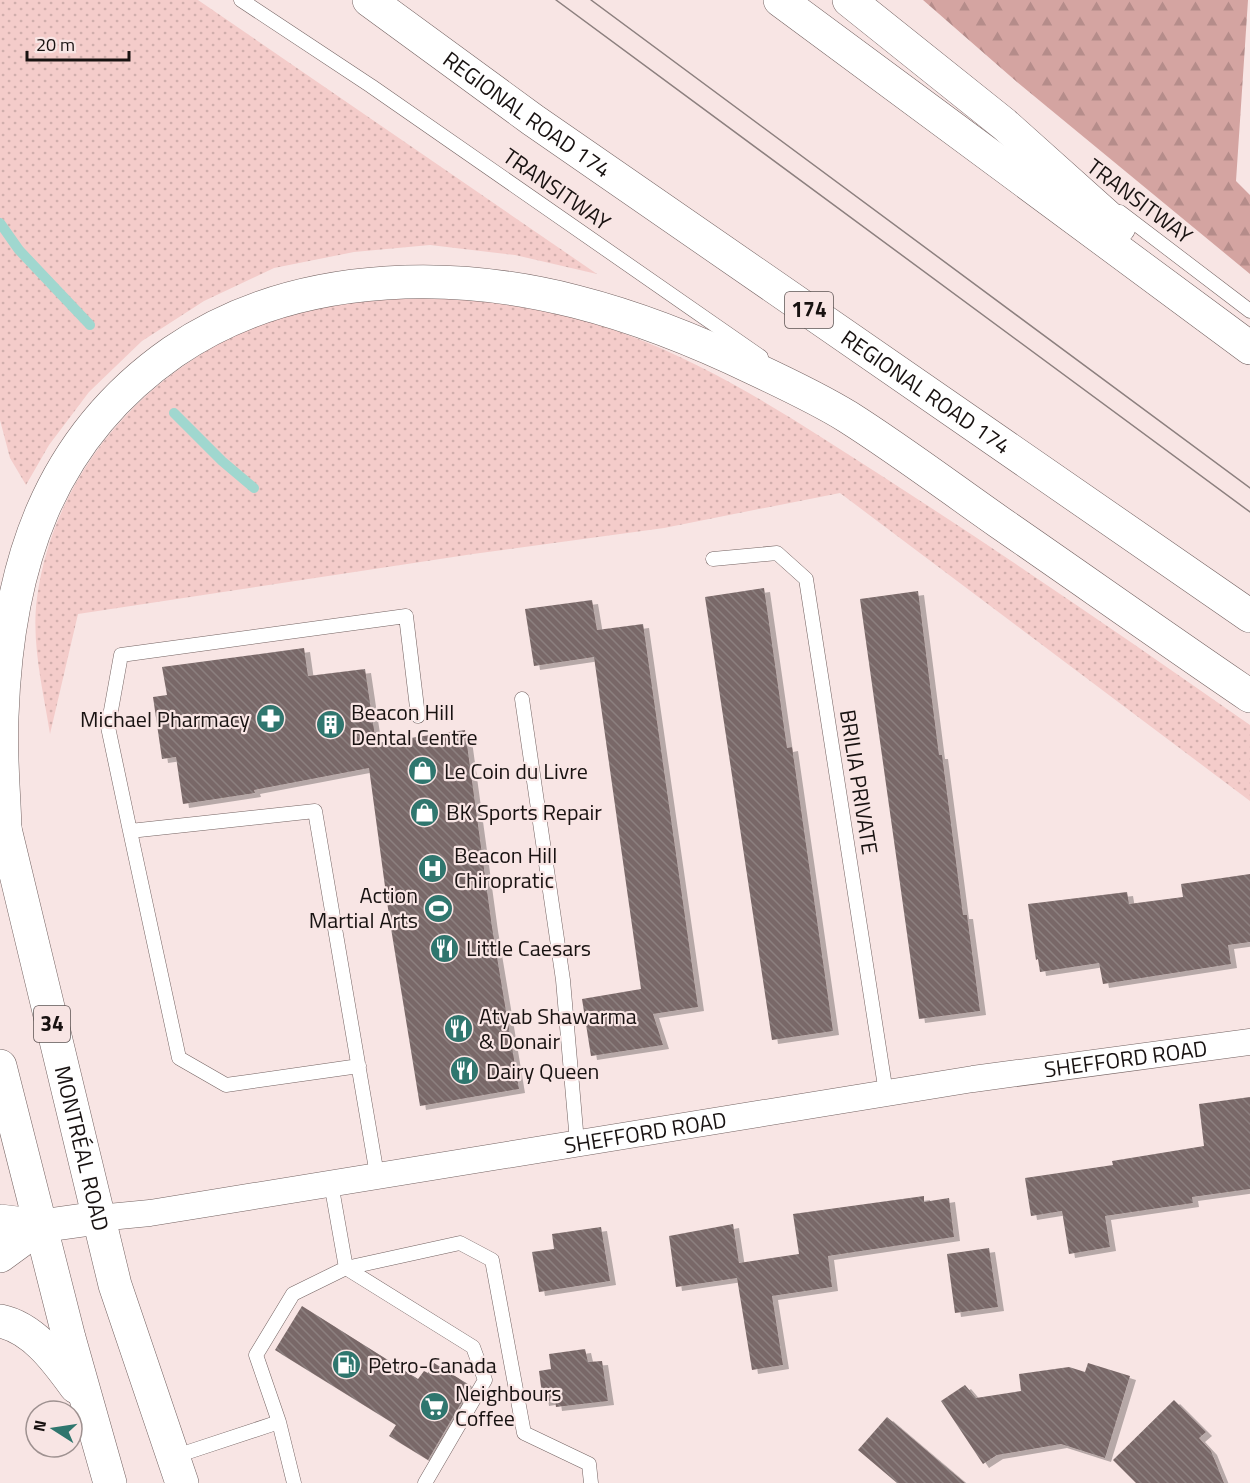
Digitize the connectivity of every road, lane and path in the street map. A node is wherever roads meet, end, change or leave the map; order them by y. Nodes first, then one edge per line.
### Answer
1 (241, 0) edge
2 (369, 0) edge
3 (780, 0) edge
4 (849, 0) edge
5 (1004, 124) junction
6 (1250, 311) edge
7 (1250, 345) edge
8 (846, 416) junction
9 (714, 559) dead end
10 (1250, 616) edge
11 (1250, 696) edge
12 (522, 699) dead end
13 (418, 716) dead end
14 (3, 819) edge
15 (130, 831) junction
16 (1250, 1042) edge
17 (0, 1066) edge
18 (359, 1066) junction
19 (886, 1093) junction
20 (577, 1142) junction
21 (377, 1175) junction
22 (332, 1183) junction
23 (98, 1218) junction
24 (0, 1221) edge
25 (41, 1226) junction
26 (0, 1256) edge
27 (346, 1268) junction
28 (0, 1321) edge
29 (88, 1404) junction
30 (279, 1422) junction
31 (178, 1470) edge
32 (110, 1483) edge
33 (294, 1483) edge
34 (424, 1483) edge
35 (591, 1483) edge

1 - 8 lane, TRANSITWAY
2 - 10 main road, REGIONAL ROAD 174 / 174
3 - 7 main road
4 - 5 main road
5 - 6 lane, TRANSITWAY
5 - 7 main road
8 - 11 main road, MONTRÉAL ROAD
8 - 14 main road, MONTRÉAL ROAD
9 - 19 lane, BRILIA PRIVATE
12 - 20 lane
13 - 15 lane
14 - 23 main road, MONTRÉAL ROAD / 34
15 - 18 lane
15 - 18 lane
16 - 19 street, SHEFFORD ROAD
17 - 25 main road
18 - 21 lane
19 - 20 street, SHEFFORD ROAD
20 - 21 street, SHEFFORD ROAD
21 - 22 street, SHEFFORD ROAD
22 - 23 street, SHEFFORD ROAD
22 - 27 lane
23 - 25 main road, SHEFFORD ROAD
23 - 31 main road, MONTRÉAL ROAD / 34
24 - 25 main road, SHEFFORD ROAD
25 - 26 main road, SHEFFORD ROAD
25 - 29 main road
27 - 30 lane
27 - 34 lane
27 - 35 lane
28 - 29 main road
29 - 32 main road
30 - 31 lane
30 - 33 lane

